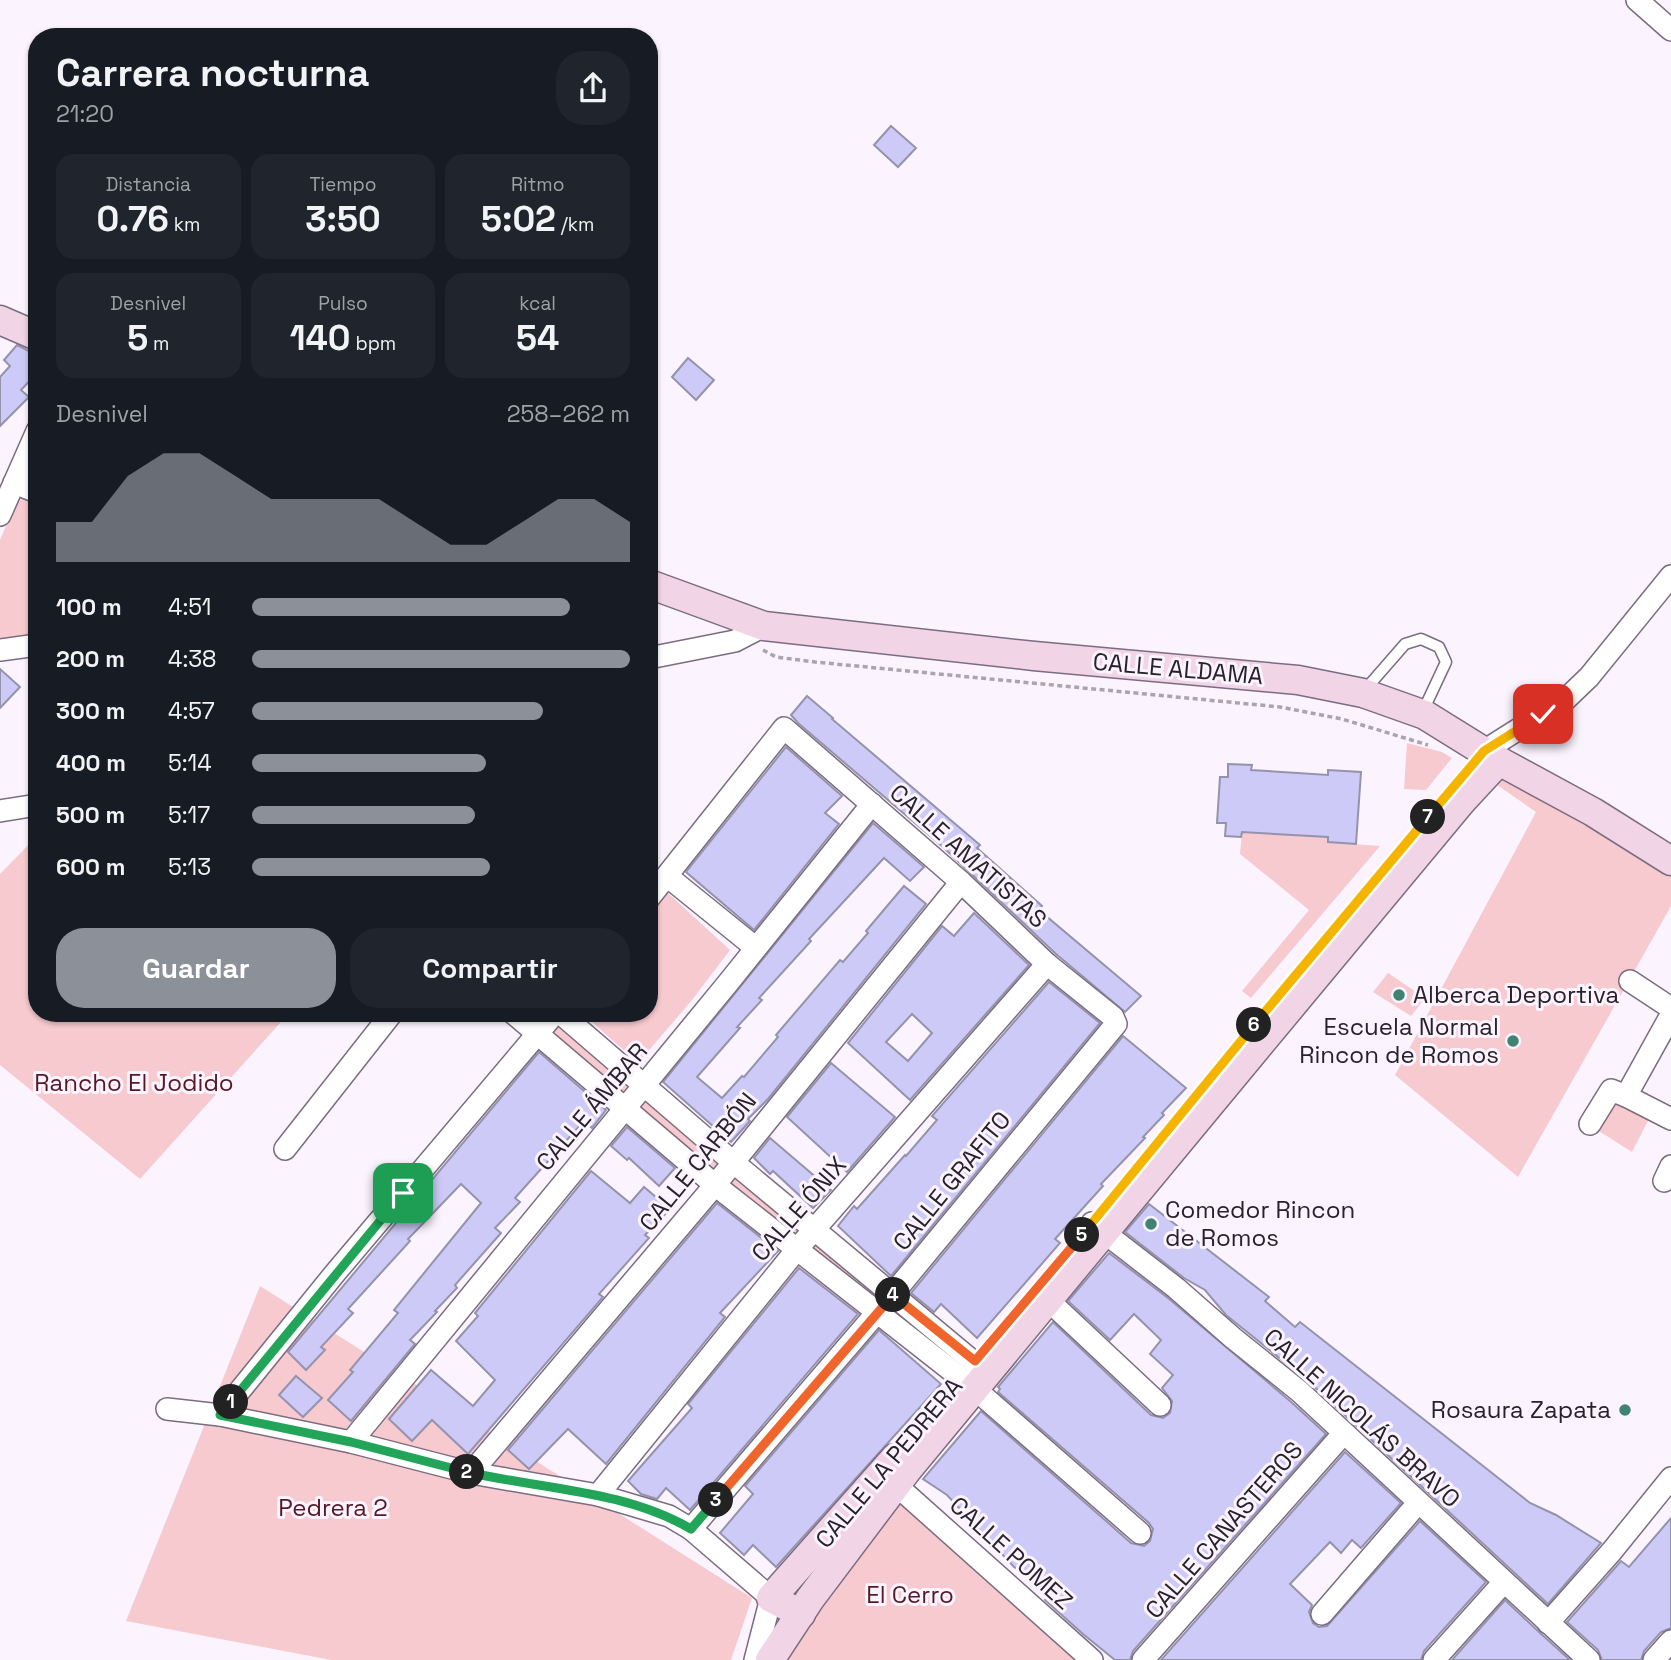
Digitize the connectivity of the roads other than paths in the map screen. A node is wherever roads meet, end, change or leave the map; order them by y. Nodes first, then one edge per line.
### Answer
1 (1637, 0) edge
2 (1671, 30) edge
3 (0, 320) edge
4 (28, 332) edge
5 (28, 451) edge
6 (14, 483) junction
7 (28, 488) edge
8 (0, 515) edge
9 (1671, 576) edge
10 (658, 587) edge
11 (765, 626) junction
12 (28, 646) edge
13 (0, 650) edge
14 (658, 656) edge
15 (1363, 693) junction
16 (1422, 714) junction
17 (1492, 756) junction
18 (872, 804) junction
19 (28, 806) edge
20 (0, 811) edge
21 (1671, 862) edge
22 (667, 876) junction
23 (961, 882) junction
24 (658, 887) edge
25 (757, 947) junction
26 (1047, 964) junction
27 (1630, 981) dead end
28 (1671, 1008) edge
29 (1671, 1015) edge
30 (385, 1022) edge
31 (523, 1022) edge
32 (550, 1022) edge
33 (569, 1022) edge
34 (1115, 1024) joint
35 (538, 1035) junction
36 (645, 1084) junction
37 (1626, 1096) junction
38 (624, 1108) junction
39 (1671, 1119) edge
40 (1590, 1124) dead end
41 (285, 1149) dead end
42 (733, 1161) junction
43 (715, 1185) junction
44 (1099, 1228) junction
45 (815, 1230) junction
46 (798, 1248) junction
47 (892, 1295) junction
48 (1048, 1300) junction
49 (877, 1312) junction
50 (975, 1376) junction
51 (1160, 1405) dead end
52 (167, 1409) dead end
53 (220, 1415) junction
54 (1343, 1434) junction
55 (351, 1442) junction
56 (471, 1473) junction
57 (1671, 1478) edge
58 (896, 1485) junction
59 (598, 1495) junction
60 (1418, 1503) junction
61 (691, 1529) junction
62 (1140, 1533) dead end
63 (1504, 1582) junction
64 (771, 1598) junction
65 (801, 1614) junction
66 (1322, 1614) dead end
67 (1548, 1623) junction
68 (1671, 1641) edge
69 (755, 1660) edge
70 (770, 1660) edge
71 (1092, 1660) edge
72 (1143, 1660) edge
73 (1434, 1660) edge
74 (1589, 1660) edge
75 (1654, 1660) edge

1 - 2 street
3 - 4 main road
5 - 6 street
6 - 7 street
6 - 8 street
9 - 17 street, CALLE LA PEDRERA
10 - 11 main road, CALLE ALDAMA
11 - 14 street
11 - 15 main road, CALLE ALDAMA
12 - 13 street
15 - 16 main road, CALLE ALDAMA
15 - 16 lane
16 - 17 main road, CALLE ALDAMA
17 - 21 main road, CALLE ALDAMA
17 - 44 main road, CALLE LA PEDRERA
18 - 22 street, CALLE AMATISTAS
18 - 23 street, CALLE AMATISTAS
18 - 25 street, CALLE ÁMBAR
19 - 20 street
22 - 24 street
22 - 25 street
23 - 26 street, CALLE AMATISTAS
23 - 42 street, CALLE CARBÓN
25 - 36 street, CALLE ÁMBAR
26 - 34 street, CALLE AMATISTAS
26 - 45 street, CALLE ÓNIX
27 - 28 street
29 - 37 street
30 - 41 street
31 - 35 street
32 - 35 street
33 - 36 street
34 - 47 street, CALLE GRAFITO
35 - 38 street
35 - 53 street
36 - 38 street, CALLE ÁMBAR
36 - 42 street
37 - 39 street
37 - 40 street
38 - 43 street
38 - 55 street, CALLE ÁMBAR
42 - 43 street, CALLE CARBÓN
42 - 45 street
43 - 46 street
43 - 56 street, CALLE CARBÓN
44 - 48 main road, CALLE LA PEDRERA
44 - 50 main road, CALLE LA PEDRERA
44 - 54 street, CALLE NICOLÁS BRAVO
45 - 46 street, CALLE ÓNIX
45 - 47 street
46 - 49 street
46 - 59 street, CALLE ÓNIX
47 - 49 street, CALLE GRAFITO
47 - 50 street
48 - 50 main road, CALLE LA PEDRERA
48 - 51 street
49 - 50 street
49 - 61 street, CALLE GRAFITO
50 - 58 main road, CALLE LA PEDRERA
50 - 62 street
50 - 64 main road, CALLE LA PEDRERA
52 - 53 street
53 - 55 street
54 - 60 street, CALLE NICOLÁS BRAVO
54 - 72 street, CALLE CANASTEROS
55 - 56 street
56 - 59 street
57 - 67 street
58 - 65 main road, CALLE LA PEDRERA
58 - 71 street, CALLE POMEZ
59 - 61 street
60 - 63 street, CALLE NICOLÁS BRAVO
60 - 66 street
61 - 64 street
63 - 67 street, CALLE NICOLÁS BRAVO
63 - 73 street
64 - 65 main road
64 - 69 street
65 - 70 main road, CALLE LA PEDRERA
67 - 74 street, CALLE NICOLÁS BRAVO
68 - 75 street

